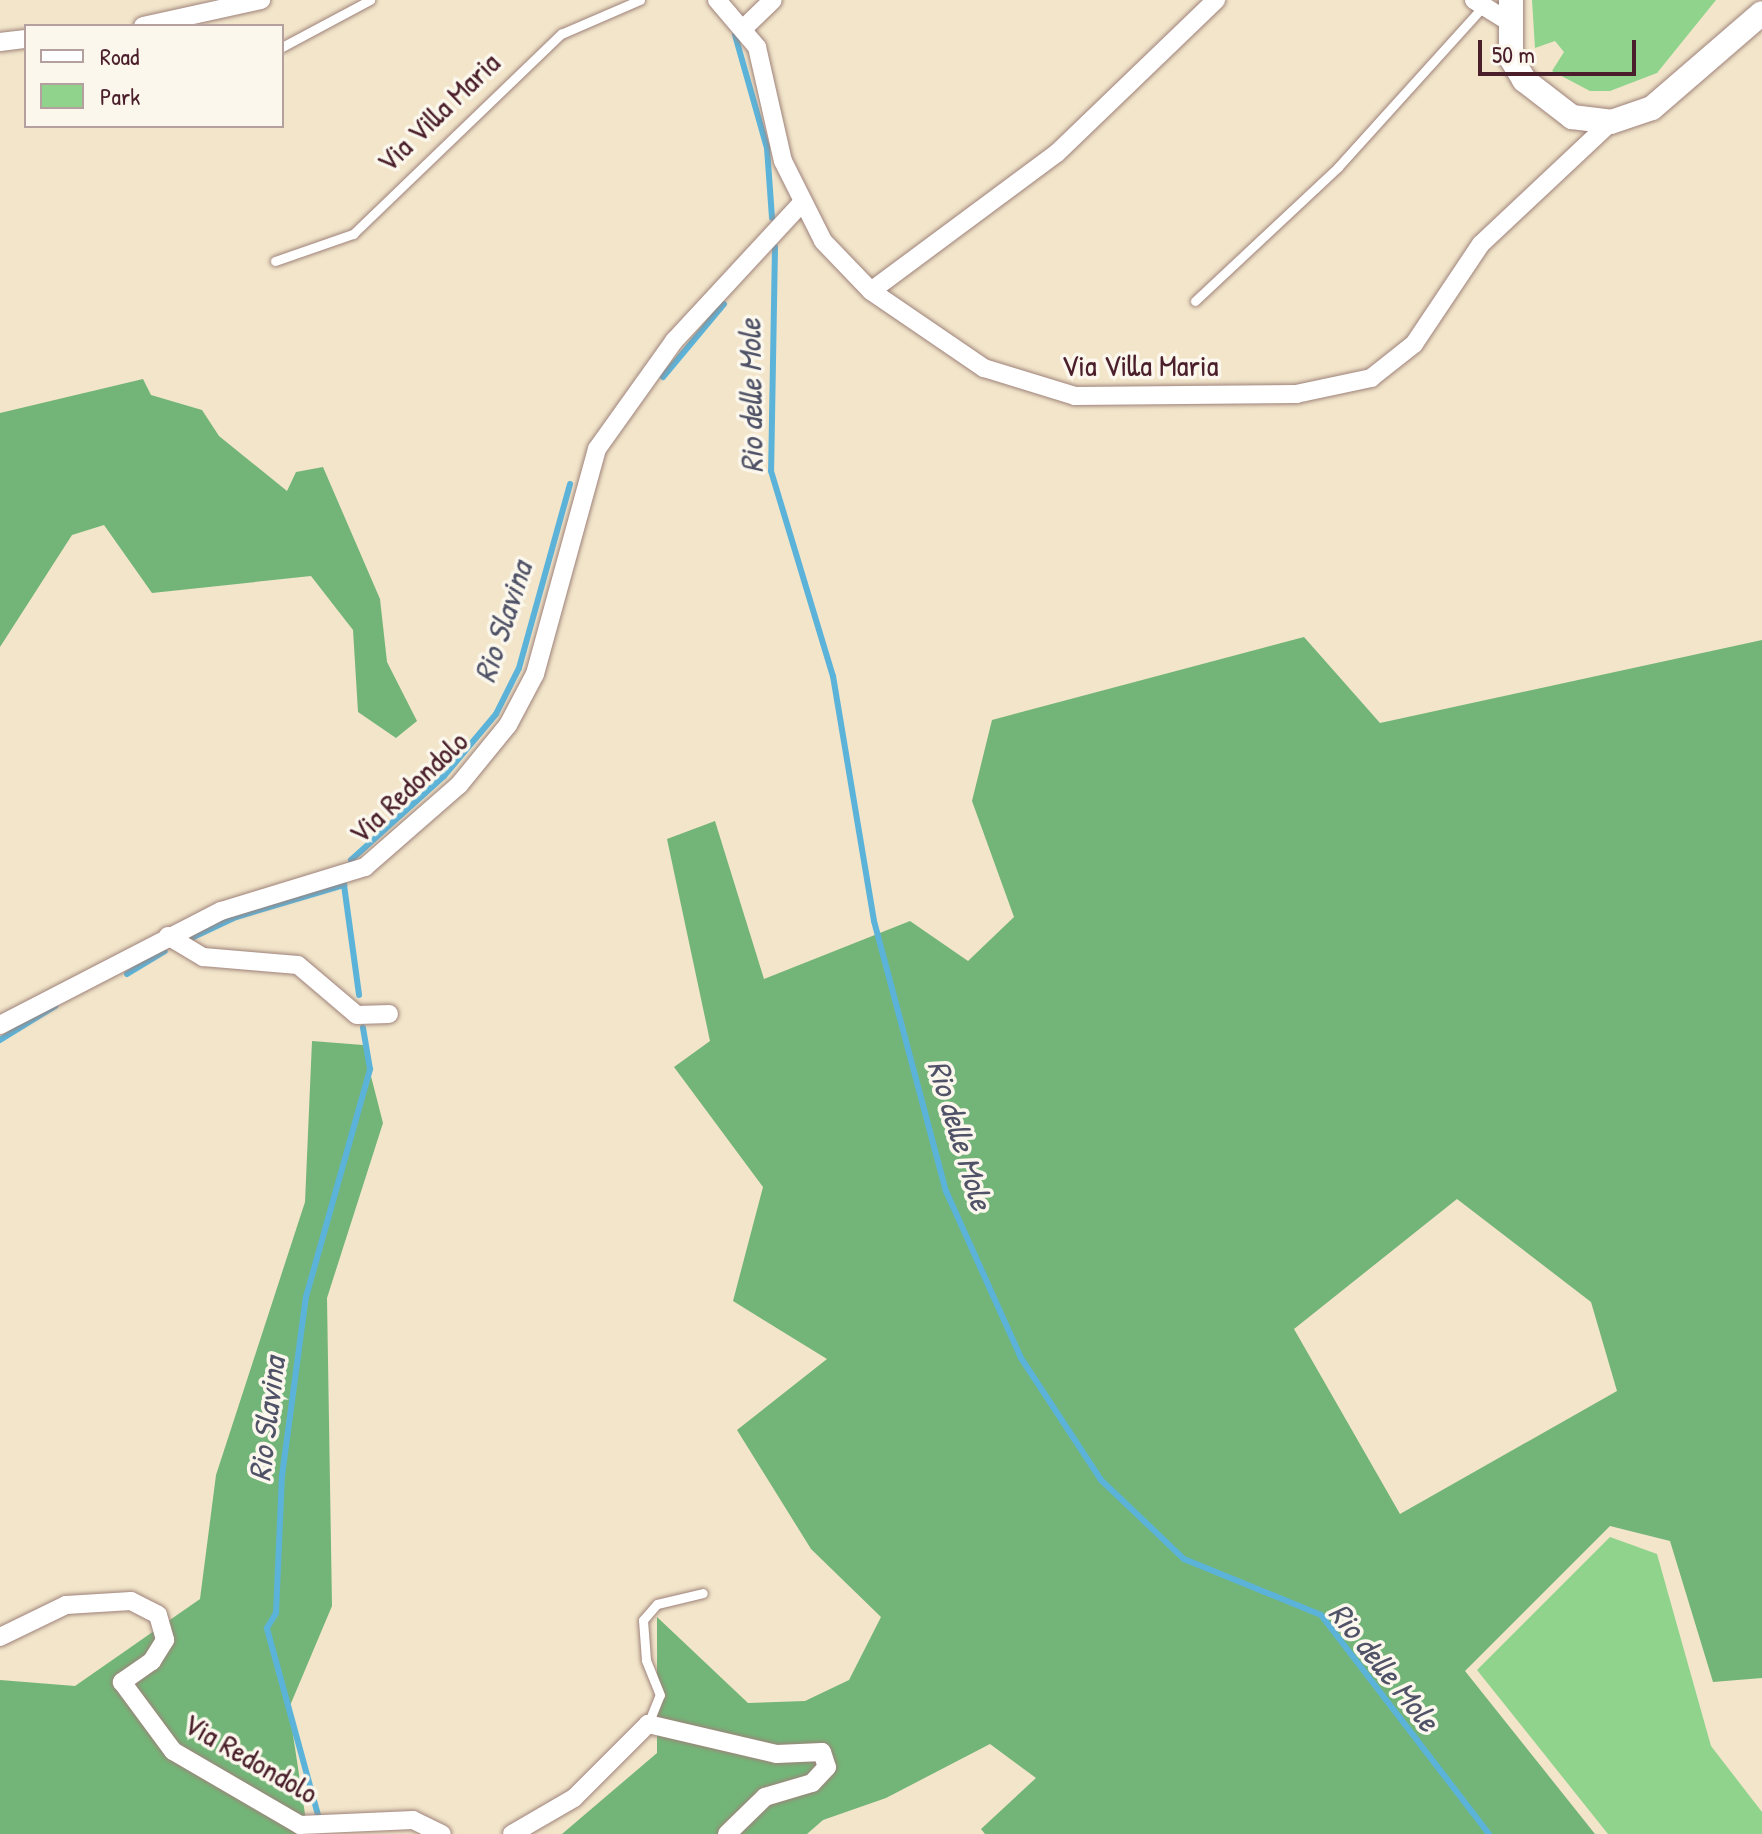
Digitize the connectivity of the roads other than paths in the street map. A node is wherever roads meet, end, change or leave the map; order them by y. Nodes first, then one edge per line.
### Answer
1 (261, 0) edge
2 (370, 0) edge
3 (640, 0) edge
4 (717, 0) edge
5 (773, 0) edge
6 (1216, 0) edge
7 (1477, 5) edge
8 (1509, 10) edge
9 (1762, 13) edge
10 (152, 24) edge
11 (746, 26) junction
12 (24, 39) edge
13 (0, 42) edge
14 (284, 46) edge
15 (1611, 122) junction
16 (800, 205) junction
17 (275, 261) dead end
18 (871, 291) junction
19 (1195, 301) dead end
20 (168, 936) junction
21 (389, 1014) dead end
22 (0, 1025) edge
23 (703, 1593) dead end
24 (0, 1637) edge
25 (648, 1724) junction
26 (442, 1834) edge
27 (512, 1834) edge
28 (727, 1834) edge

1 - 10 street
2 - 14 lane
3 - 17 lane, Via Villa Maria
4 - 11 street
5 - 11 street
6 - 18 street
7 - 8 street
7 - 19 lane
8 - 15 street
9 - 15 street
11 - 16 street, Via Villa Maria
12 - 13 street
15 - 18 street, Via Villa Maria
16 - 18 street, Via Villa Maria
16 - 20 street, Via Redondolo
20 - 21 street
20 - 22 street, Via Redondolo
23 - 25 lane
24 - 26 street, Via Redondolo
25 - 27 street
25 - 28 street

